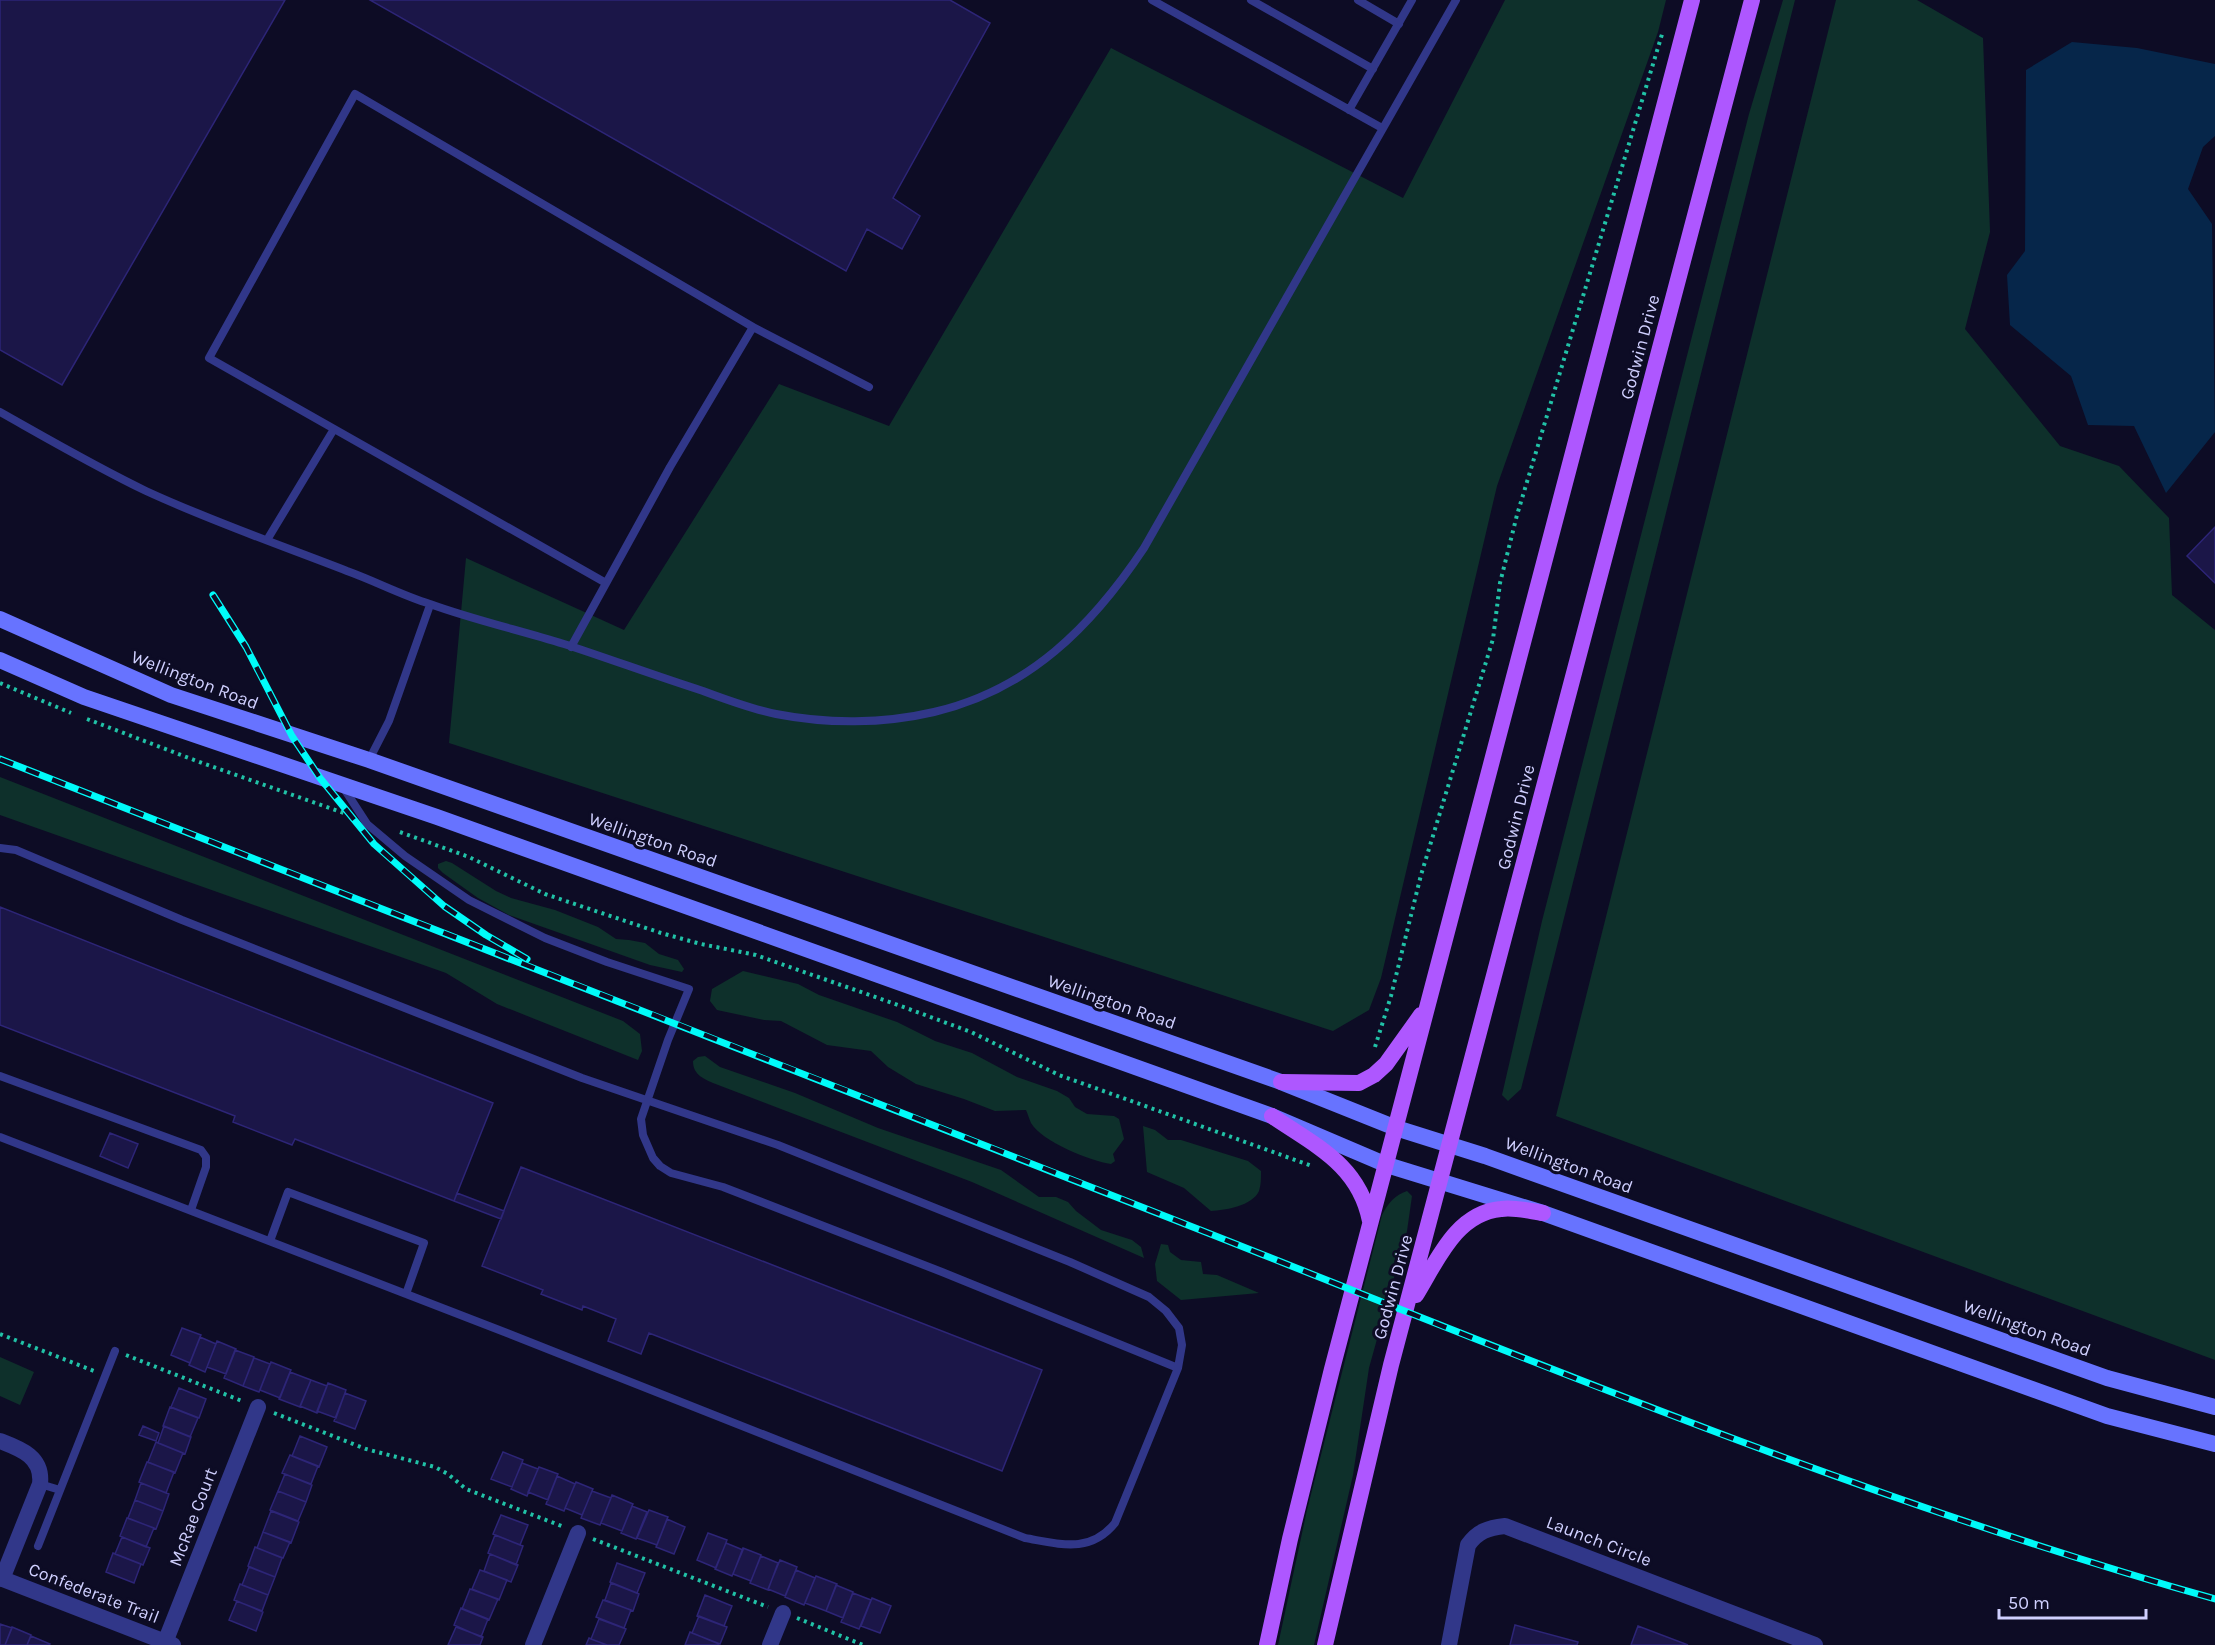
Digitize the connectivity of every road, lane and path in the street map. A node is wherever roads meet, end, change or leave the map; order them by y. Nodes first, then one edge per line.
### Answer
1 (1152, 0) edge
2 (1251, 0) edge
3 (1358, 0) edge
4 (1412, 0) edge
5 (1456, 0) edge
6 (1692, 0) edge
7 (1752, 0) edge
8 (1666, 21) dead end
9 (1399, 24) junction
10 (1373, 69) junction
11 (1349, 110) junction
12 (1382, 128) junction
13 (753, 327) junction
14 (868, 387) dead end
15 (0, 412) edge
16 (334, 429) junction
17 (267, 540) junction
18 (606, 583) junction
19 (430, 605) junction
20 (0, 619) edge
21 (571, 647) junction
22 (0, 660) edge
23 (0, 683) edge
24 (369, 760) junction
25 (341, 784) junction
26 (364, 820) junction
27 (398, 832) dead end
28 (0, 848) edge
29 (1430, 1001) junction
30 (1373, 1052) dead end
31 (0, 1076) edge
32 (1281, 1082) junction
33 (647, 1101) junction
34 (1272, 1116) junction
35 (1396, 1128) junction
36 (0, 1137) edge
37 (1450, 1145) junction
38 (1387, 1165) junction
39 (1315, 1168) dead end
40 (1441, 1181) junction
41 (191, 1210) junction
42 (1543, 1212) junction
43 (1371, 1226) junction
44 (270, 1241) junction
45 (406, 1294) junction
46 (1406, 1311) junction
47 (0, 1334) edge
48 (115, 1351) joint
49 (1178, 1368) junction
50 (105, 1376) junction
51 (258, 1407) junction
52 (2215, 1407) edge
53 (0, 1441) edge
54 (2215, 1444) edge
55 (40, 1484) junction
56 (60, 1490) junction
57 (578, 1533) junction
58 (38, 1546) dead end
59 (1, 1578) edge
60 (783, 1613) junction
61 (168, 1644) edge
62 (533, 1645) edge
63 (770, 1645) edge
64 (863, 1645) edge
65 (1267, 1645) edge
66 (1325, 1645) edge
67 (1449, 1645) edge
68 (1815, 1645) edge

1 - 11 lane
2 - 10 lane
3 - 9 lane
4 - 9 lane
5 - 12 lane
6 - 29 main road, Godwin Drive
7 - 37 main road, Godwin Drive
8 - 30 path
9 - 10 lane
10 - 11 lane
11 - 12 lane
12 - 21 lane
13 - 14 lane
13 - 16 lane
13 - 18 lane
15 - 17 lane
16 - 17 lane
16 - 18 lane
17 - 19 lane
18 - 21 lane
19 - 21 lane
19 - 24 lane
20 - 24 main road, Wellington Road
22 - 25 main road
23 - 26 path
24 - 32 main road, Wellington Road
25 - 26 lane
25 - 34 main road
26 - 33 lane
27 - 39 path
28 - 33 lane
29 - 32 main road
29 - 35 main road, Godwin Drive
31 - 41 lane
32 - 35 main road, Wellington Road
33 - 49 lane
33 - 49 lane
34 - 38 main road
34 - 43 main road
35 - 37 main road, Wellington Road
35 - 38 main road, Godwin Drive
36 - 41 lane
37 - 40 main road, Godwin Drive
37 - 52 main road, Wellington Road
38 - 40 main road
38 - 43 main road, Godwin Drive
40 - 42 main road
40 - 46 main road, Godwin Drive
41 - 44 lane
42 - 46 main road
42 - 54 main road
43 - 65 main road, Godwin Drive
44 - 45 lane
44 - 45 lane
45 - 49 lane
46 - 66 main road, Godwin Drive
47 - 50 path
48 - 50 lane
48 - 51 path
50 - 56 lane
51 - 57 path
51 - 61 street, McRae Court
53 - 55 street
55 - 56 lane
55 - 59 street
56 - 58 lane
57 - 60 path
57 - 62 street
59 - 61 street, Confederate Trail
60 - 63 street
60 - 64 path
67 - 68 street, Launch Circle

